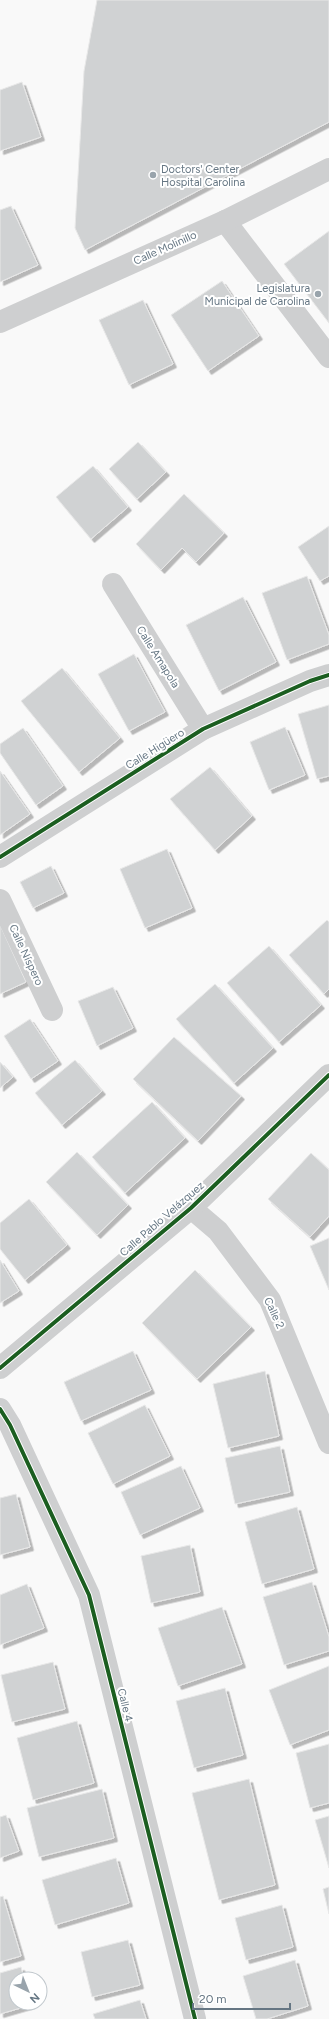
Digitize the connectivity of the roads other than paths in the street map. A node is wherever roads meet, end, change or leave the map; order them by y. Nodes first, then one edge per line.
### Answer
1 (329, 169) edge
2 (225, 221) junction
3 (0, 322) edge
4 (329, 357) edge
5 (113, 584) dead end
6 (329, 675) edge
7 (202, 730) junction
8 (0, 857) edge
9 (0, 900) edge
10 (52, 1010) dead end
11 (329, 1075) edge
12 (191, 1208) junction
13 (0, 1368) edge
14 (0, 1409) edge
15 (328, 1438) edge
16 (195, 2019) edge

1 - 2 street, Calle Molinillo
2 - 3 street, Calle Molinillo
2 - 4 street
5 - 7 street, Calle Amapola
6 - 7 street, Calle Higüero
7 - 8 street, Calle Higüero
9 - 10 street, Calle Níspero
11 - 12 street, Calle Pablo Velázquez
12 - 13 street, Calle Pablo Velázquez
12 - 15 street, Calle 2
14 - 16 street, Calle 4

